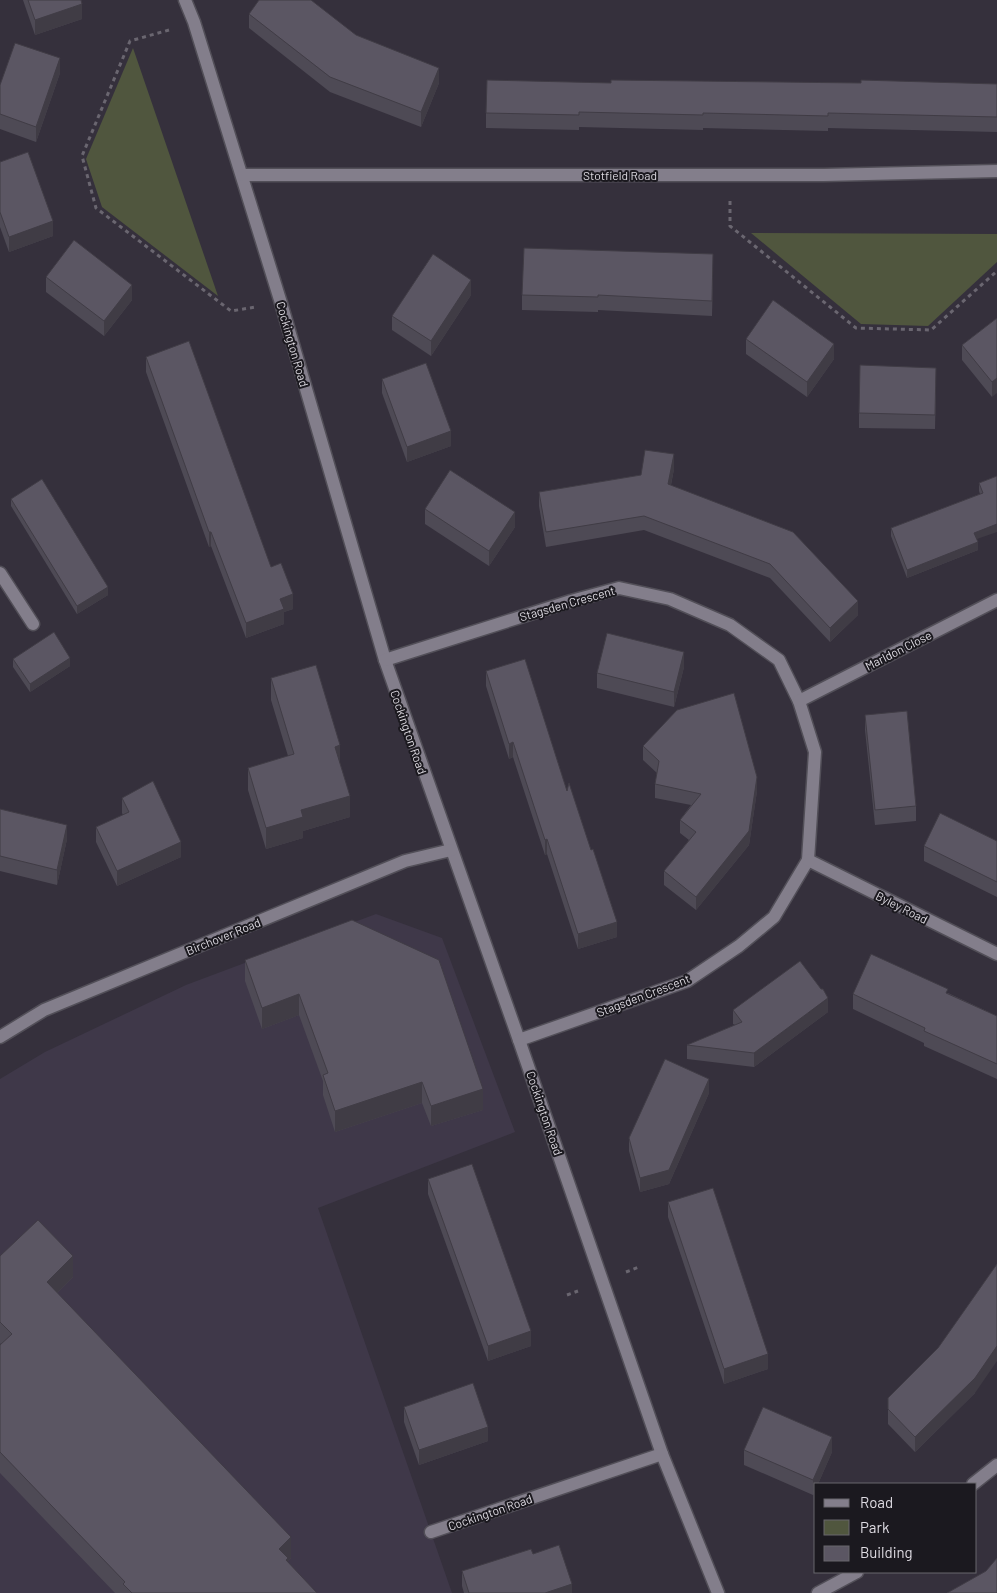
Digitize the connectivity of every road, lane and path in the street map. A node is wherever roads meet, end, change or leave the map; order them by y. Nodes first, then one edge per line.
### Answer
1 (185, 0) edge
2 (194, 22) junction
3 (997, 171) edge
4 (243, 175) junction
5 (730, 175) junction
6 (997, 270) edge
7 (281, 304) junction
8 (0, 573) edge
9 (997, 600) edge
10 (33, 624) dead end
11 (384, 660) junction
12 (799, 701) junction
13 (452, 850) junction
14 (808, 860) junction
15 (997, 954) edge
16 (0, 1037) edge
17 (519, 1040) junction
18 (662, 1454) junction
19 (997, 1465) edge
20 (974, 1483) edge
21 (431, 1532) dead end
22 (855, 1573) edge
23 (718, 1593) edge
24 (818, 1593) edge

1 - 2 street, Cockington Road
2 - 4 street, Cockington Road
2 - 7 path
3 - 5 street, Stotfield Road
4 - 5 street, Stotfield Road
4 - 7 street, Cockington Road
5 - 6 path
7 - 11 street, Cockington Road
8 - 10 street
9 - 12 street, Marldon Close
11 - 12 street, Stagsden Crescent
11 - 13 street, Cockington Road
12 - 14 street, Stagsden Crescent
13 - 16 street, Birchover Road
13 - 17 street, Cockington Road
14 - 15 street, Byley Road
14 - 17 street, Stagsden Crescent
17 - 18 street, Cockington Road
18 - 21 street, Cockington Road
18 - 23 street, Cockington Road
19 - 20 street
22 - 24 street

